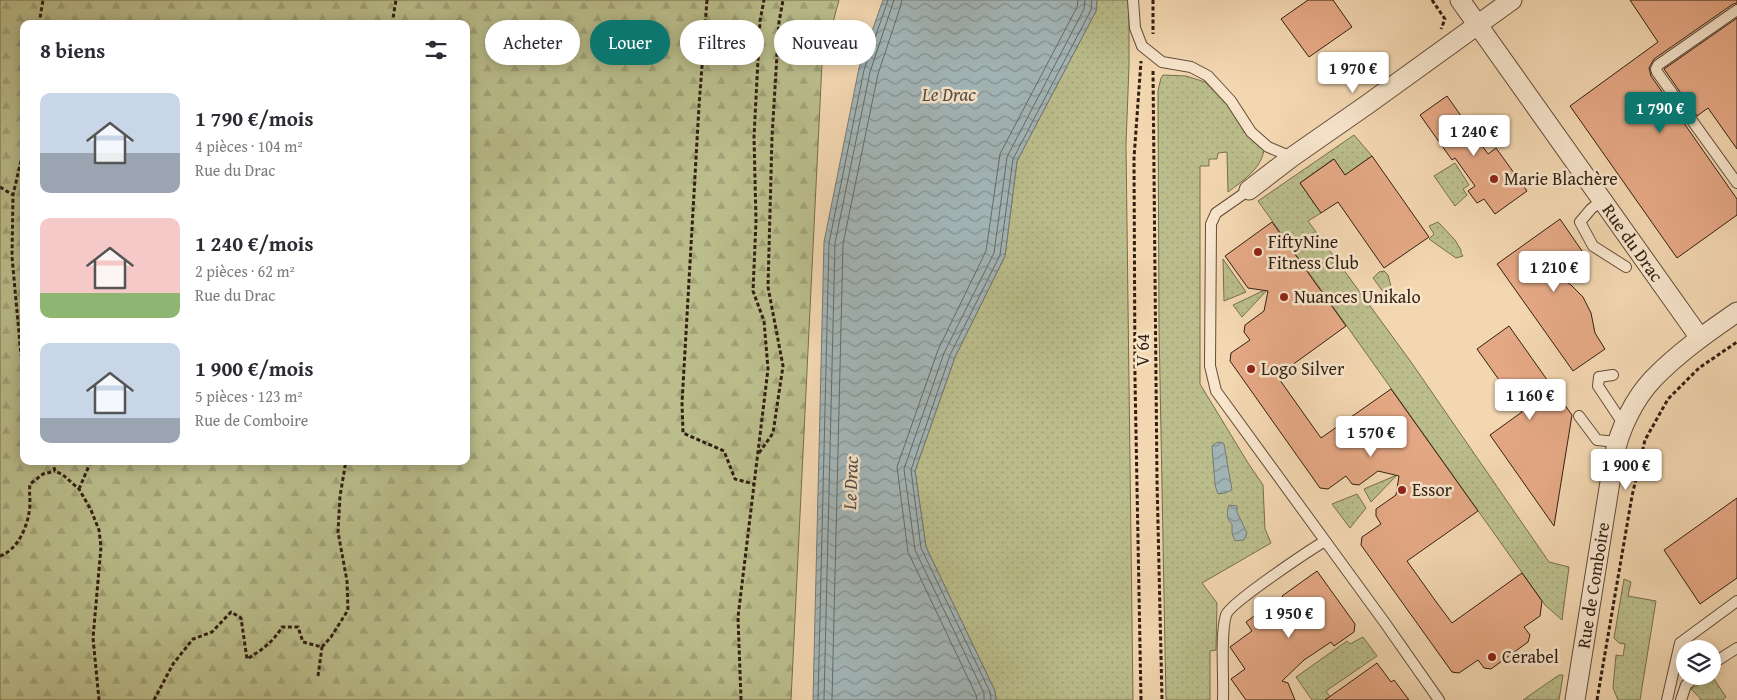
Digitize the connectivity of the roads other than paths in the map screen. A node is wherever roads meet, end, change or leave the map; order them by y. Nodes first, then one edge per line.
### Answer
1 (1133, 0) edge
2 (1460, 0) edge
3 (1512, 0) edge
4 (1737, 10) edge
5 (1477, 24) junction
6 (1292, 157) junction
7 (1737, 184) edge
8 (1249, 190) joint
9 (1602, 200) junction
10 (1626, 267) dead end
11 (1737, 312) edge
12 (1700, 338) junction
13 (1612, 375) dead end
14 (1579, 416) dead end
15 (1620, 434) junction
16 (1325, 541) junction
17 (1737, 602) edge
18 (1737, 648) edge
19 (1721, 658) edge
20 (1686, 685) edge
21 (1223, 700) edge
22 (1438, 700) edge
23 (1575, 700) edge
24 (1667, 700) edge
25 (1681, 700) edge

1 - 6 lane
2 - 5 street, Rue du Drac
3 - 5 street
4 - 7 lane
5 - 6 street
5 - 9 street, Rue du Drac
6 - 8 street
8 - 16 lane
9 - 10 lane
9 - 12 street, Rue du Drac
11 - 12 street, Rue de Comboire
12 - 15 street, Rue de Comboire
13 - 15 lane
14 - 15 lane
15 - 23 street, Rue de Comboire
16 - 21 lane
16 - 22 lane
17 - 24 lane
18 - 19 lane
20 - 25 lane

